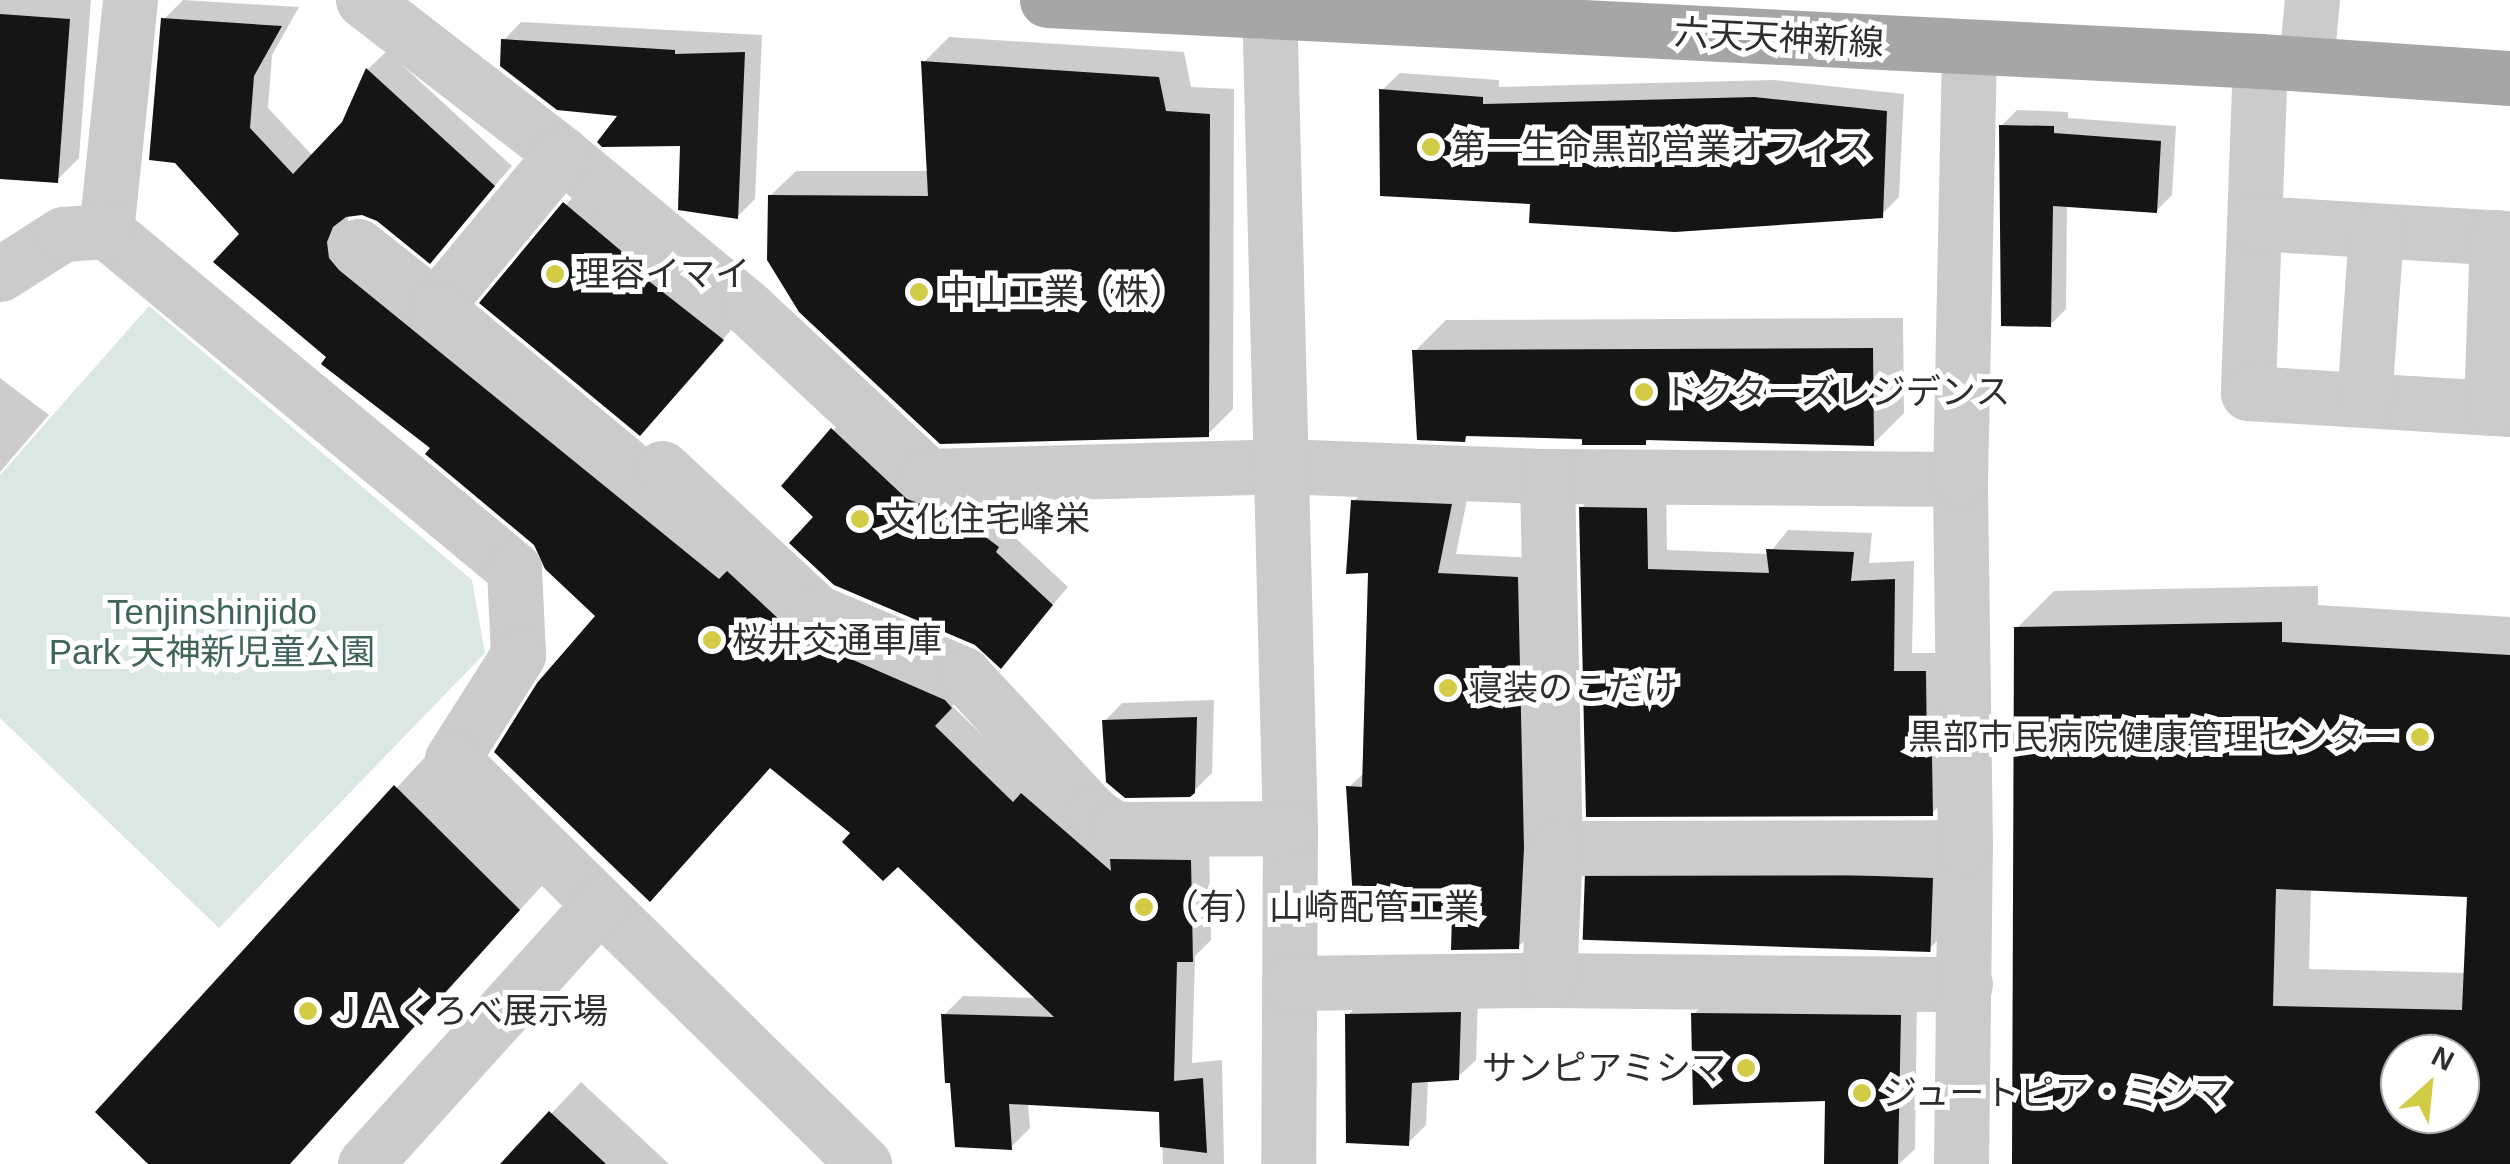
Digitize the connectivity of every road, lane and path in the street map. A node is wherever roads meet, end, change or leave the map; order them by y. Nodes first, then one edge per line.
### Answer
1 (130, 0) edge
2 (363, 0) edge
3 (1047, 0) edge
4 (2312, 0) edge
5 (1269, 7) edge
6 (1969, 47) junction
7 (2284, 62) junction
8 (2510, 78) edge
9 (562, 154) junction
10 (2254, 223) junction
11 (2376, 230) junction
12 (106, 231) junction
13 (2503, 237) edge
14 (358, 246) dead end
15 (0, 274) edge
16 (436, 307) junction
17 (2364, 400) junction
18 (2500, 409) edge
19 (1281, 466) junction
20 (1548, 476) junction
21 (1960, 479) junction
22 (1290, 828) junction
23 (1966, 847) junction
24 (1555, 848) junction
25 (600, 904) junction
26 (1549, 980) junction
27 (1289, 983) junction
28 (1964, 984) junction
29 (365, 1164) edge
30 (864, 1164) edge
31 (1288, 1164) edge
32 (1961, 1164) edge

1 - 12 street
2 - 9 street
3 - 5 main road, 六天天神新線
4 - 7 street
5 - 6 main road, 六天天神新線
5 - 19 street
6 - 7 main road, 六天天神新線
6 - 21 street
7 - 8 main road, 六天天神新線
7 - 10 street
9 - 16 street
9 - 19 street
10 - 11 street
10 - 17 street
11 - 13 street
11 - 17 street
12 - 15 street
12 - 25 street
13 - 18 street
14 - 16 street
16 - 22 street
17 - 18 street
19 - 20 street
19 - 22 street
20 - 21 street
20 - 24 street
21 - 23 street
22 - 27 street
23 - 24 street
23 - 28 street
24 - 26 street
25 - 29 street
25 - 30 street
26 - 27 street
26 - 28 street
27 - 31 street
28 - 32 street

